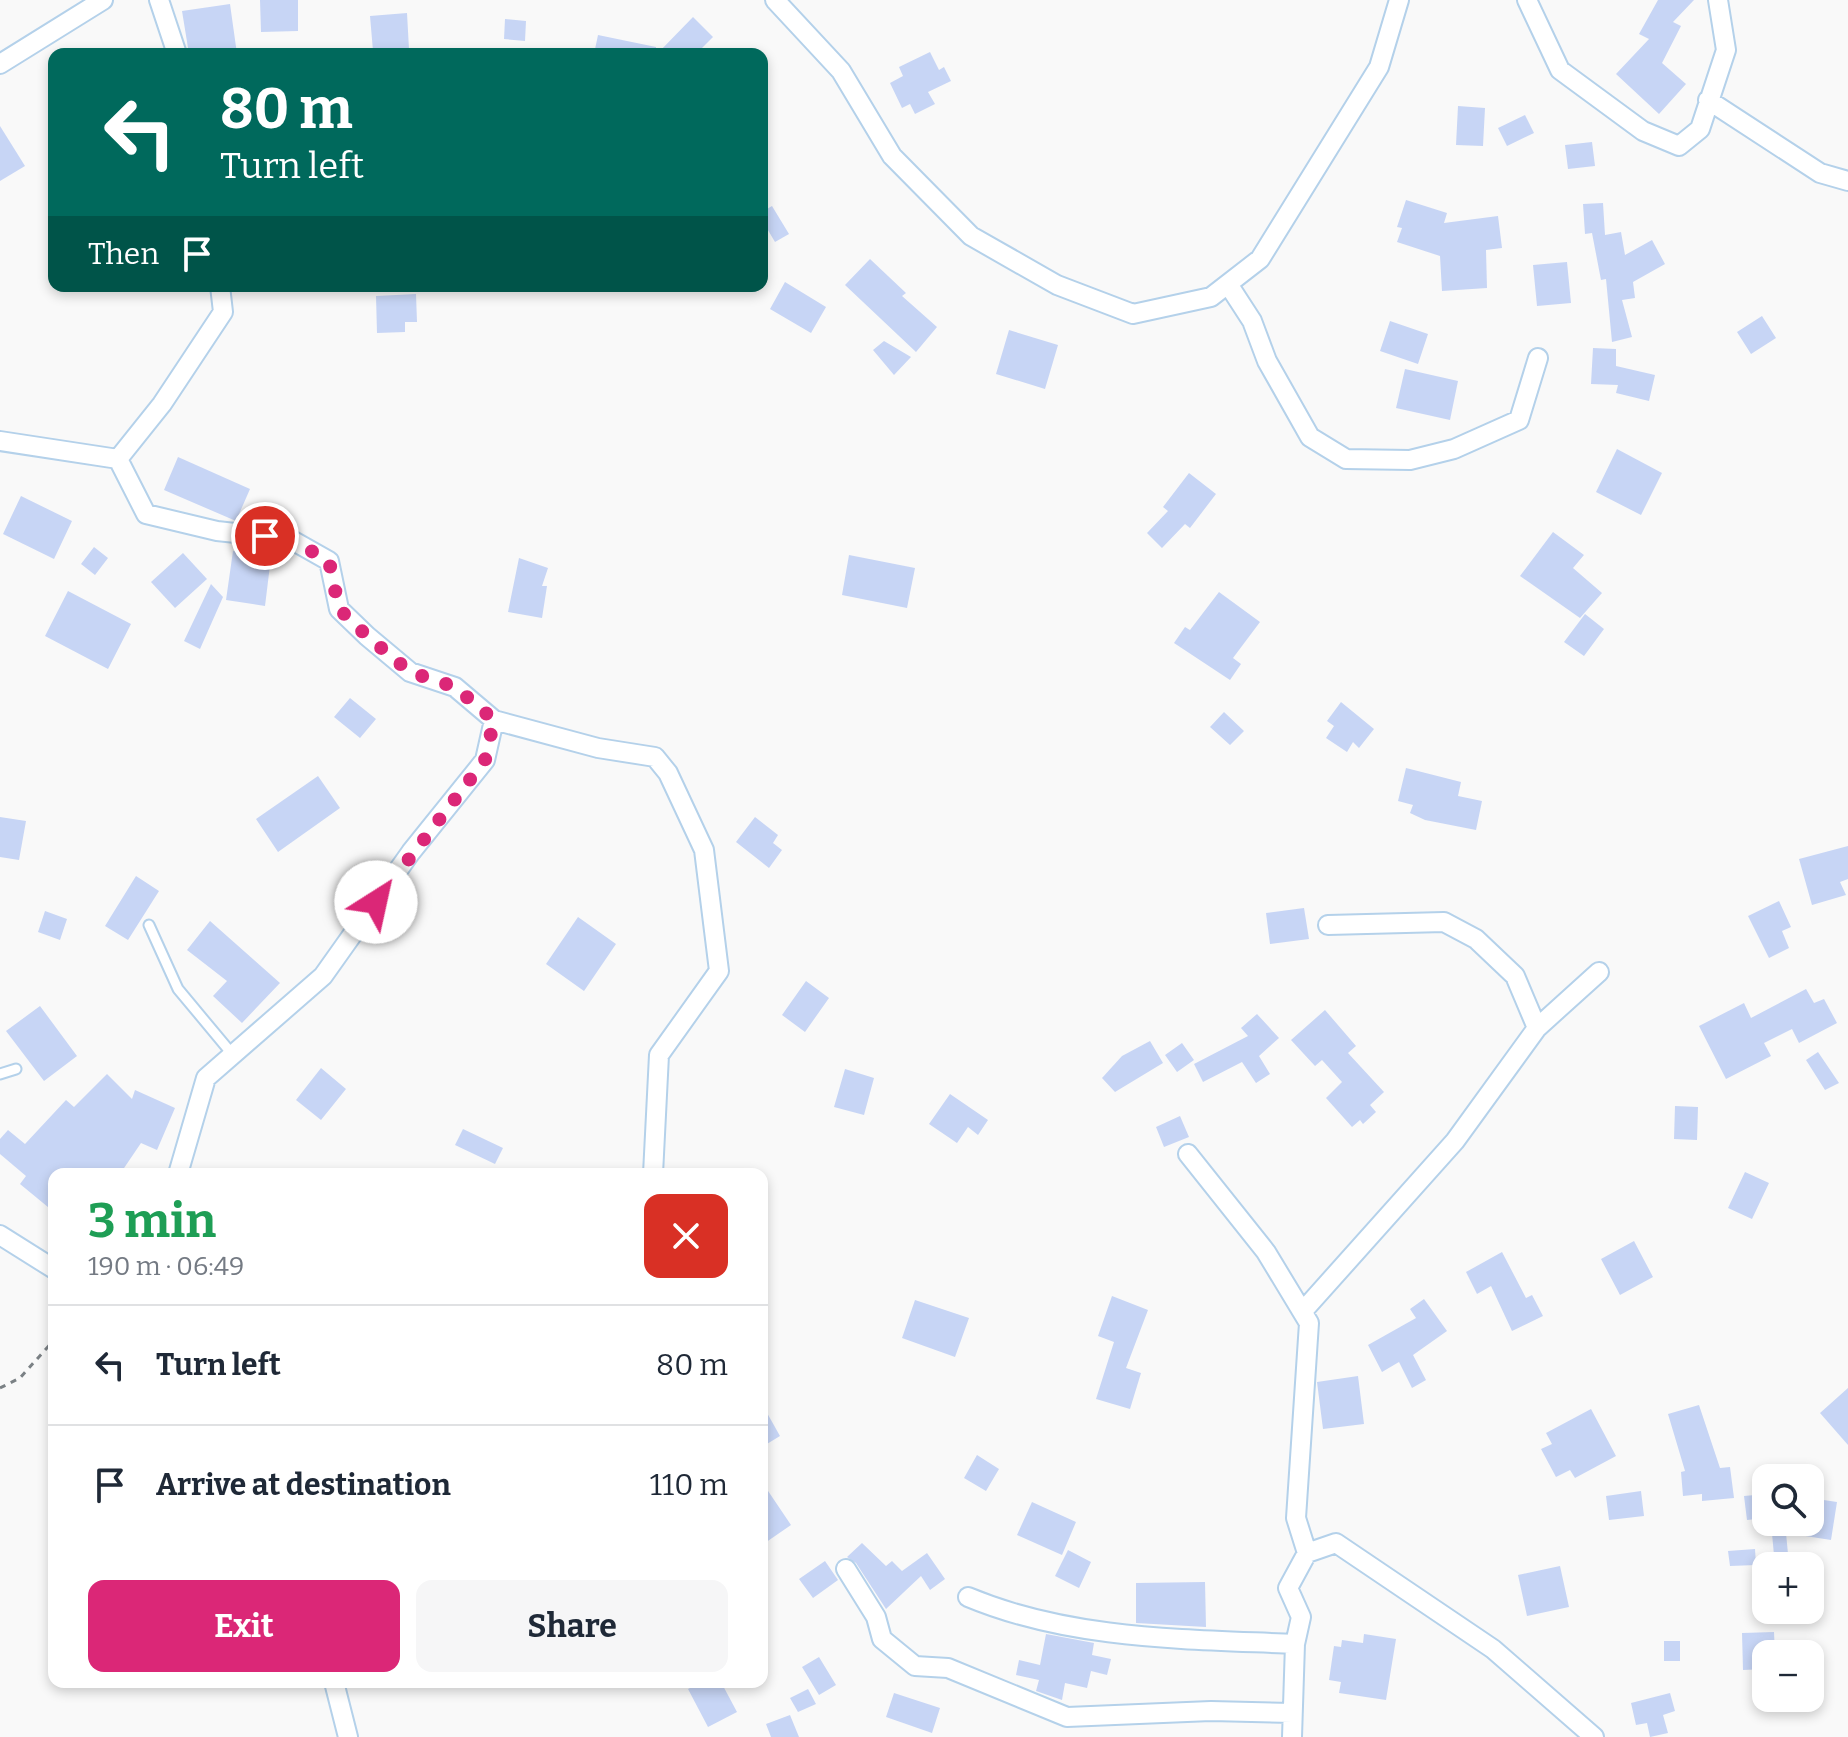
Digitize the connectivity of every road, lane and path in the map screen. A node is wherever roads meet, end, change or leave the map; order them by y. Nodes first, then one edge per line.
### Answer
1 (103, 0) edge
2 (159, 0) edge
3 (775, 0) edge
4 (1399, 0) edge
5 (1527, 0) edge
6 (1718, 0) edge
7 (175, 48) edge
8 (0, 64) edge
9 (1708, 100) junction
10 (1848, 181) edge
11 (1228, 284) junction
12 (221, 292) edge
13 (1538, 358) dead end
14 (0, 441) edge
15 (118, 459) junction
16 (494, 720) junction
17 (149, 925) dead end
18 (1328, 925) dead end
19 (1599, 972) dead end
20 (1537, 1028) junction
21 (233, 1055) junction
22 (16, 1069) dead end
23 (0, 1074) edge
24 (1188, 1154) dead end
25 (180, 1168) edge
26 (653, 1168) edge
27 (0, 1235) edge
28 (48, 1265) edge
29 (1303, 1311) junction
30 (48, 1347) edge
31 (0, 1388) edge
32 (1307, 1553) junction
33 (846, 1569) dead end
34 (968, 1597) dead end
35 (1295, 1644) junction
36 (336, 1688) edge
37 (1292, 1713) junction
38 (348, 1737) edge
39 (1292, 1737) edge
40 (1594, 1737) edge

1 - 8 street
2 - 7 street
3 - 11 street
4 - 11 street
5 - 9 street
6 - 9 street
9 - 10 street
11 - 13 street
12 - 15 street
14 - 15 street
15 - 16 street
16 - 21 street
16 - 26 street
17 - 21 lane
18 - 20 street
19 - 20 street
20 - 29 street
21 - 25 street
22 - 23 lane
24 - 29 street
27 - 28 street
29 - 32 street
30 - 31 path
32 - 35 street
32 - 40 street
33 - 37 street
34 - 35 street
35 - 37 street
36 - 38 street
37 - 39 street

